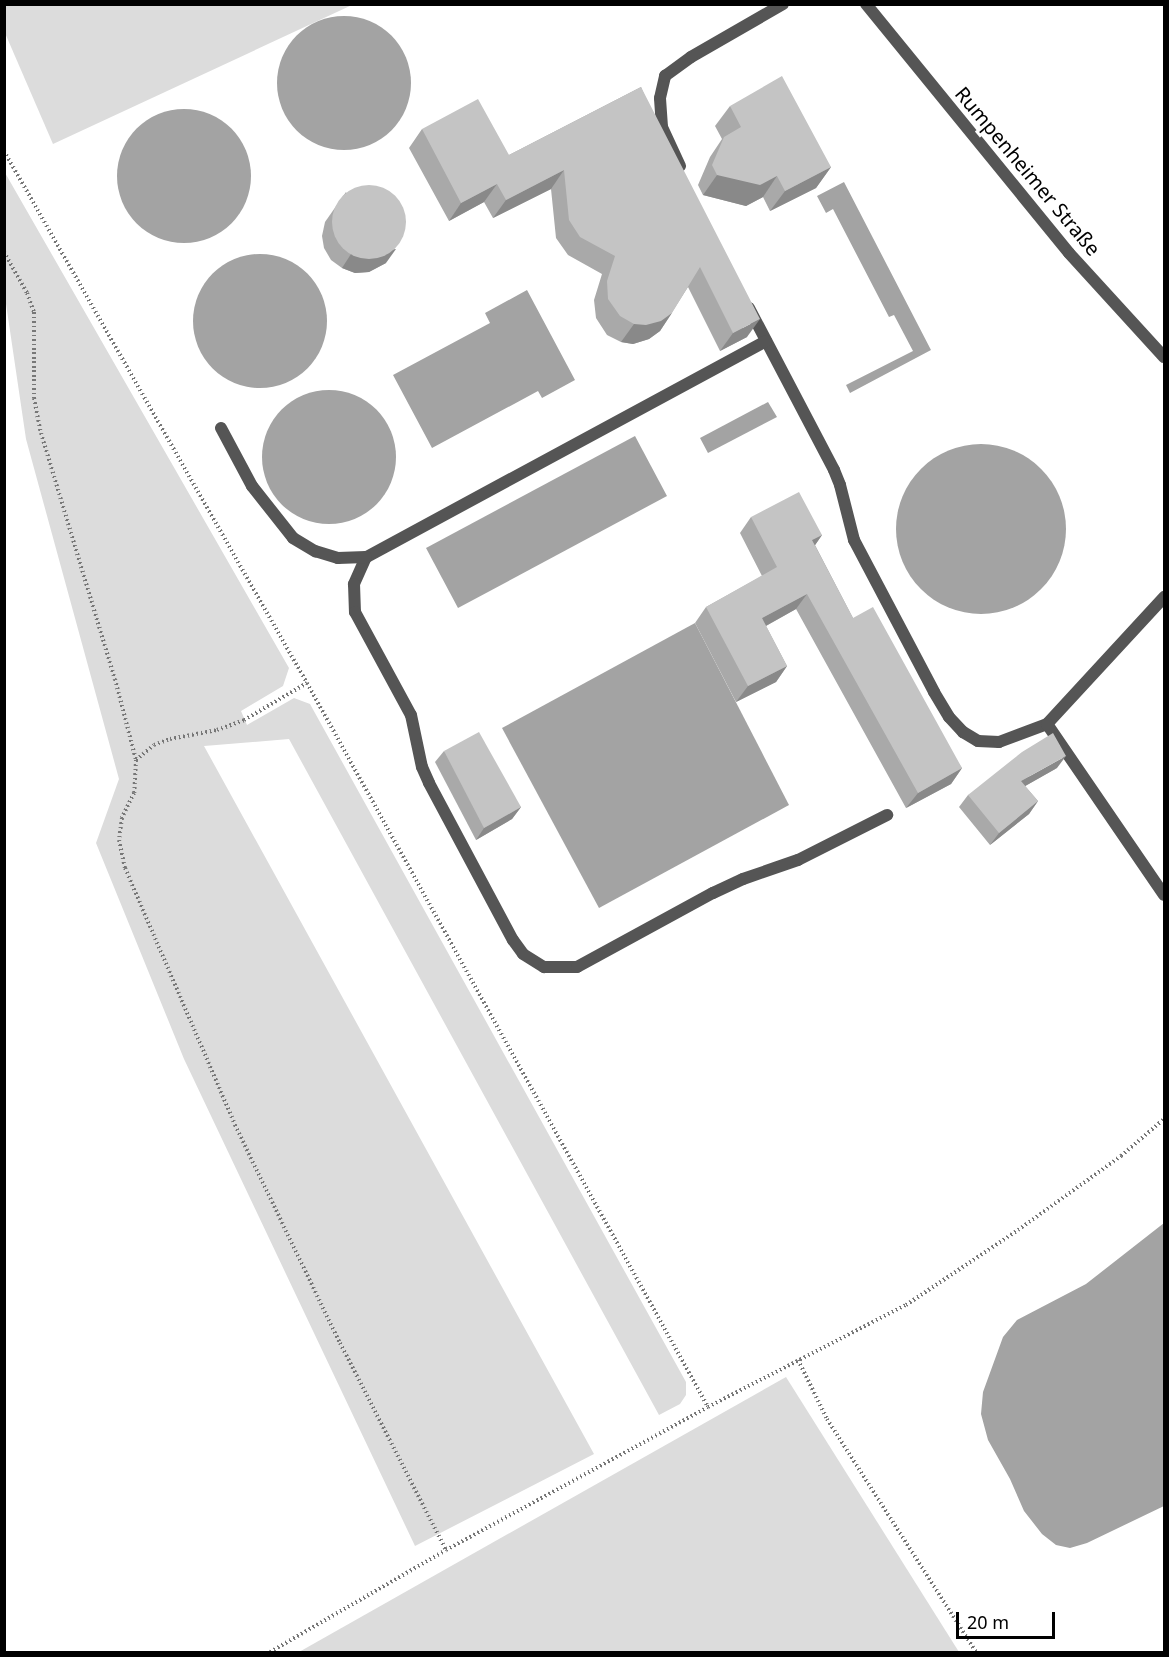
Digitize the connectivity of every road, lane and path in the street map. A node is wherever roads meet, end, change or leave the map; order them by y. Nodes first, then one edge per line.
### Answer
1 (783, 4) edge
2 (866, 4) edge
3 (4, 151) edge
4 (687, 181) edge
5 (4, 252) edge
6 (744, 299) edge
7 (766, 341) junction
8 (1164, 357) edge
9 (221, 428) dead end
10 (366, 557) junction
11 (1164, 597) edge
12 (308, 683) junction
13 (1047, 724) junction
14 (136, 760) junction
15 (887, 815) dead end
16 (1164, 895) edge
17 (1164, 1119) edge
18 (798, 1360) junction
19 (708, 1407) junction
20 (446, 1550) junction
21 (270, 1653) edge
22 (976, 1653) edge

1 - 4 street
2 - 8 street, Rumpenheimer Straße
3 - 12 path
5 - 14 path
6 - 7 street
7 - 10 street
7 - 13 street
9 - 10 street
10 - 15 street
11 - 13 street
12 - 14 path
12 - 19 path
13 - 16 street
14 - 20 path
17 - 18 path
18 - 19 path
18 - 22 path
19 - 20 path
20 - 21 path

